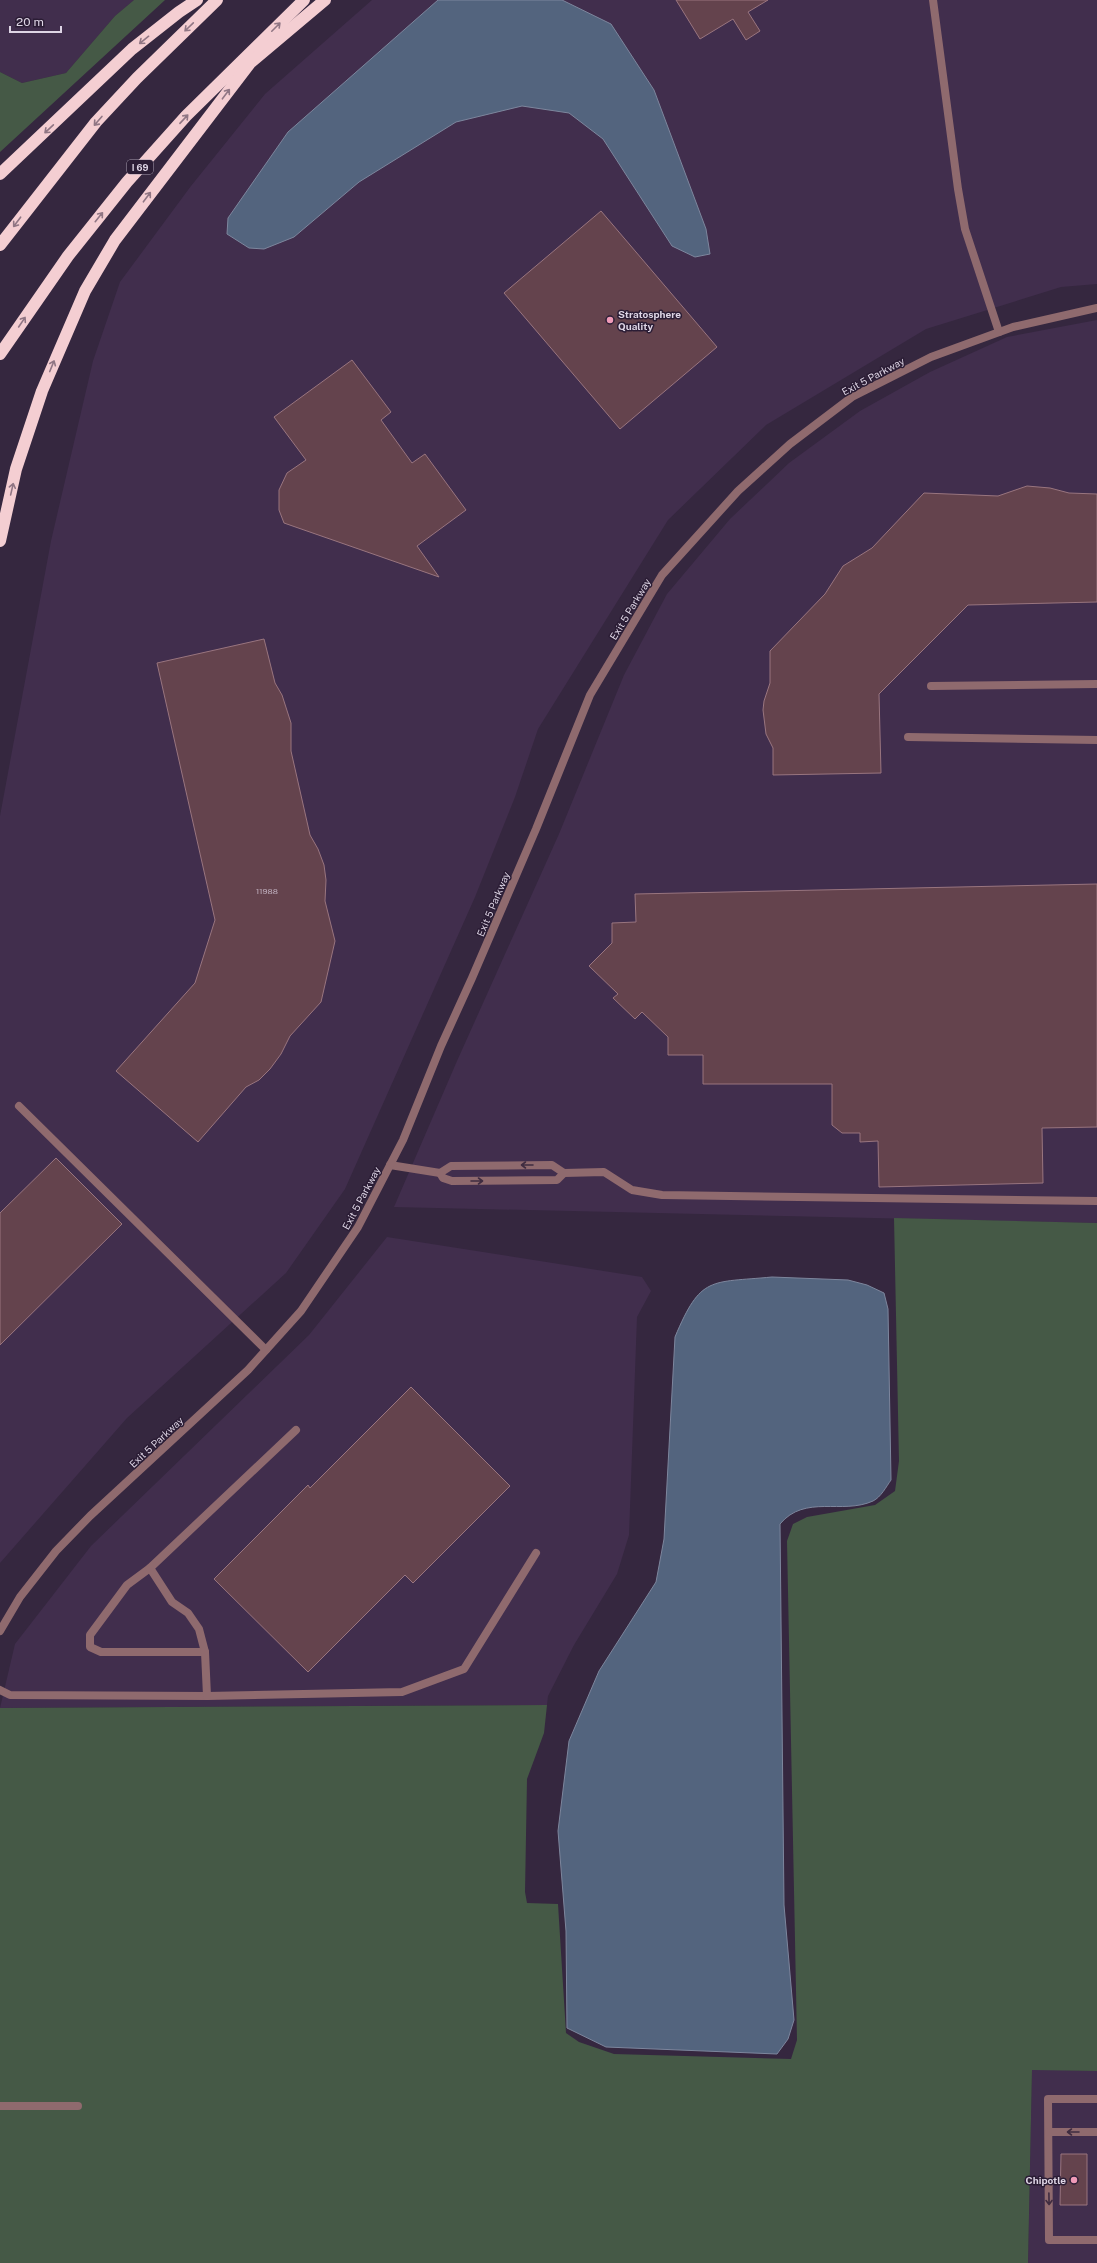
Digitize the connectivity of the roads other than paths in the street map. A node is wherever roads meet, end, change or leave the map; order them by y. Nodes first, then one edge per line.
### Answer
1 (197, 0) edge
2 (216, 0) edge
3 (304, 0) edge
4 (325, 0) edge
5 (934, 0) edge
6 (0, 174) edge
7 (0, 245) edge
8 (1097, 308) edge
9 (998, 332) junction
10 (0, 354) edge
11 (0, 541) edge
12 (1097, 684) edge
13 (930, 686) dead end
14 (908, 737) dead end
15 (1097, 740) edge
16 (19, 1106) dead end
17 (390, 1165) junction
18 (440, 1173) junction
19 (564, 1173) junction
20 (1097, 1201) edge
21 (266, 1350) junction
22 (296, 1430) dead end
23 (536, 1553) dead end
24 (150, 1568) junction
25 (0, 1631) edge
26 (205, 1652) junction
27 (0, 1690) edge
28 (207, 1696) junction
29 (1097, 2099) edge
30 (0, 2106) edge
31 (78, 2106) dead end
32 (1049, 2132) junction
33 (1097, 2132) edge
34 (1097, 2240) edge

1 -> 6 highway
2 -> 7 highway
10 -> 3 highway, I 69
11 -> 4 highway
5 - 9 street
8 - 9 street, Exit 5 Parkway
9 - 17 street, Exit 5 Parkway
12 - 13 street
14 - 15 street
16 - 21 street
17 - 18 street
17 - 21 street, Exit 5 Parkway
19 -> 18 street
18 -> 19 street
19 - 20 street
21 - 25 street, Exit 5 Parkway
22 - 24 street
23 - 28 street
24 - 26 street
24 - 26 street
26 - 28 street
27 - 28 street
29 - 32 street
30 - 31 street
33 -> 32 street
32 -> 34 street

